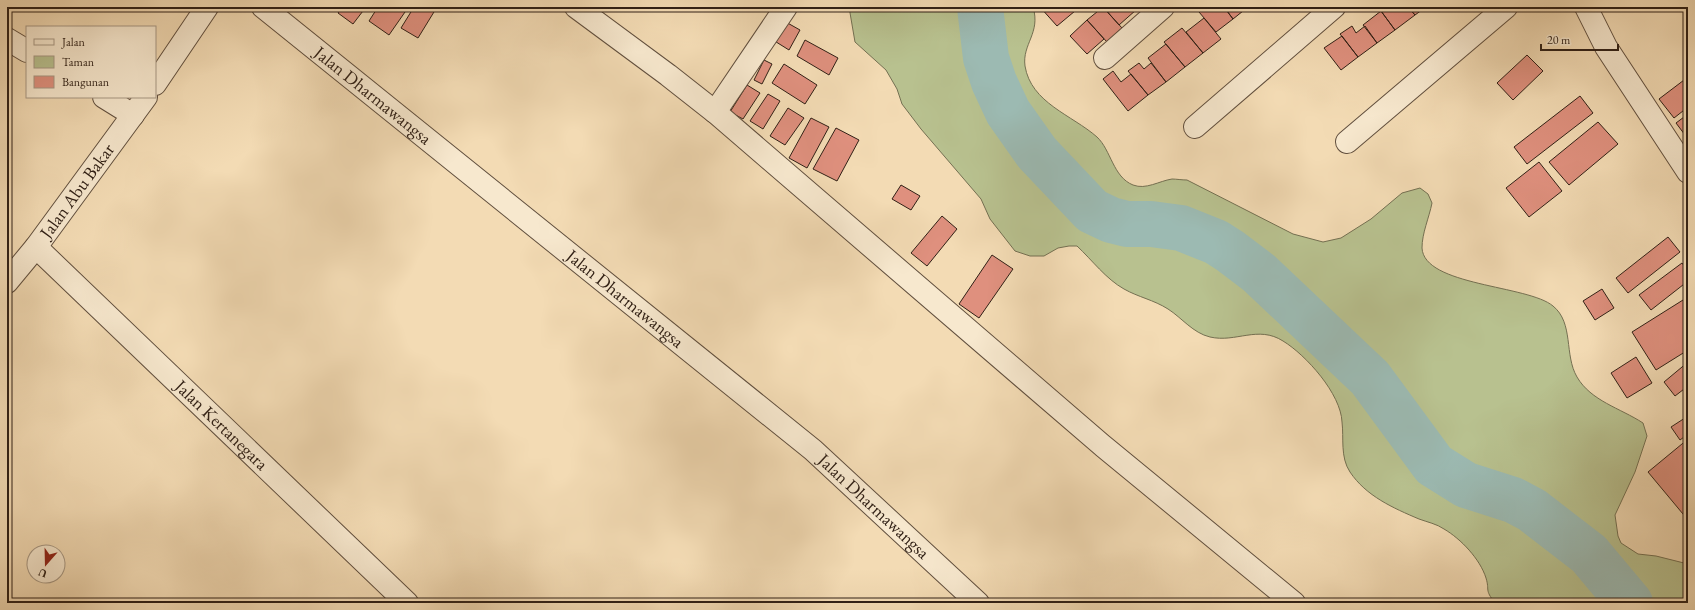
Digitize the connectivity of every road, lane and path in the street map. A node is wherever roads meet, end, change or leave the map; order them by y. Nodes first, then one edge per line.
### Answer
1 (207, 7) edge
2 (263, 7) edge
3 (576, 7) edge
4 (786, 7) edge
5 (1163, 7) edge
6 (1334, 7) edge
7 (1506, 7) edge
8 (1586, 7) edge
9 (7, 39) edge
10 (26, 50) edge
11 (1105, 58) dead end
12 (156, 83) edge
13 (106, 98) edge
14 (145, 98) edge
15 (715, 112) junction
16 (134, 115) junction
17 (1195, 127) dead end
18 (1347, 142) dead end
19 (1688, 172) edge
20 (36, 247) junction
21 (7, 282) edge
22 (407, 603) edge
23 (978, 603) edge
24 (1294, 603) edge

1 - 12 street
2 - 23 street, Jalan Dharmawangsa
3 - 15 street
4 - 15 street
5 - 11 street
6 - 17 street
7 - 18 street
8 - 19 street
9 - 10 street
13 - 16 street
14 - 16 street, Jalan Abu Bakar
15 - 24 street
16 - 20 street, Jalan Abu Bakar
20 - 21 street, Jalan Abu Bakar
20 - 22 street, Jalan Kertanegara

